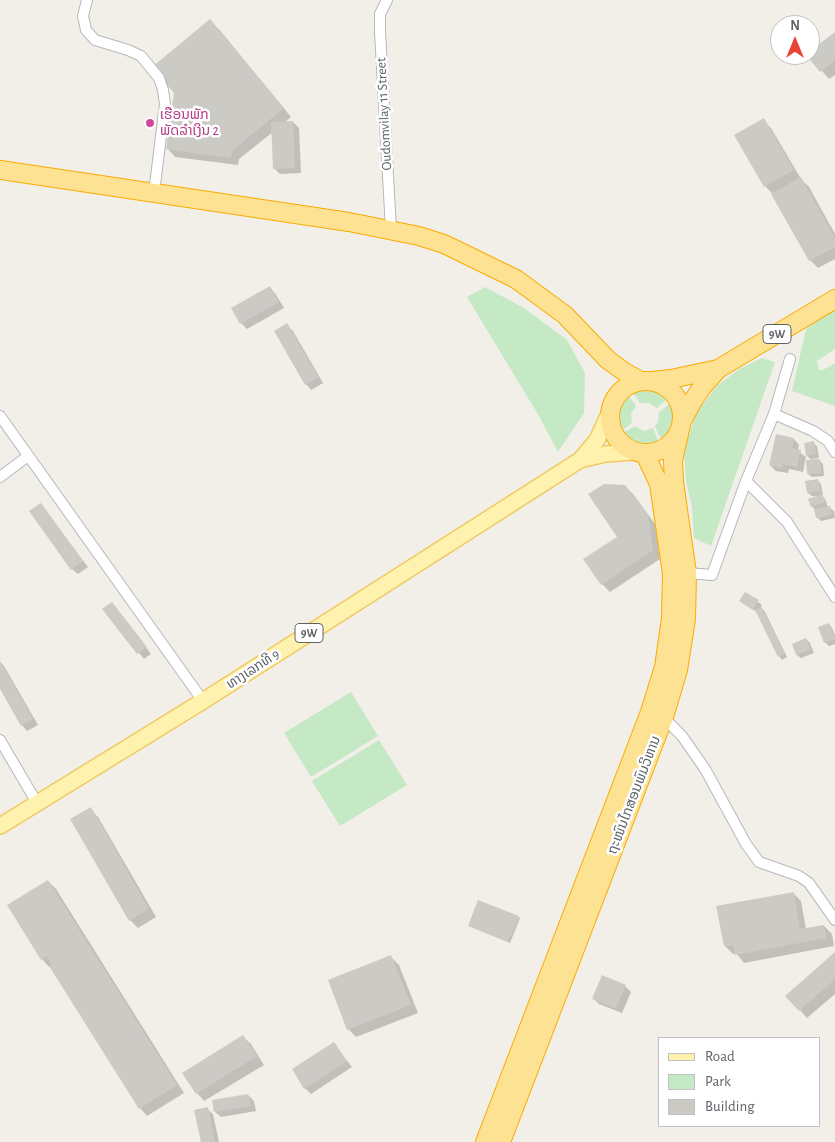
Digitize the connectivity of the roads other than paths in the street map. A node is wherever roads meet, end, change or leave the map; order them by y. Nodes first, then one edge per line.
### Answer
1 (87, 0) edge
2 (387, 0) edge
3 (0, 170) edge
4 (154, 193) junction
5 (391, 230) junction
6 (835, 299) edge
7 (790, 359) dead end
8 (608, 360) junction
9 (718, 370) junction
10 (646, 381) junction
11 (611, 408) junction
12 (774, 414) junction
13 (0, 416) edge
14 (681, 428) junction
15 (835, 452) edge
16 (639, 453) junction
17 (28, 456) junction
18 (580, 460) junction
19 (0, 477) edge
20 (746, 481) junction
21 (687, 573) junction
22 (835, 597) edge
23 (202, 701) junction
24 (657, 714) junction
25 (0, 740) edge
26 (36, 803) junction
27 (0, 826) edge
28 (835, 920) edge
29 (485, 1142) edge
30 (501, 1142) edge

1 - 4 street
2 - 5 street, Oudomvilay 11 Street
3 - 4 highway
4 - 5 highway
5 - 8 highway
6 - 9 highway, 9W
7 - 12 street
8 - 10 highway
8 - 11 highway
9 - 10 highway
9 - 14 highway
10 - 11 highway
10 - 14 highway
11 - 16 highway
11 - 18 main road, ທາງເລກທີ 9
12 - 15 street
12 - 20 street
13 - 17 street
14 - 16 highway
14 - 21 highway, ຖະໜົນໄກສອນພົມວິຫານ
16 - 18 main road, ທາງເລກທີ 9
16 - 24 highway, ຖະໜົນໄກສອນພົມວິຫານ
17 - 19 street
17 - 23 street
18 - 23 main road, ທາງເລກທີ 9 / 9W
20 - 21 street
20 - 22 street
21 - 24 highway, ຖະໜົນໄກສອນພົມວິຫານ
23 - 26 main road, ທາງເລກທີ 9 / 9W
24 - 28 street
24 - 29 highway, ຖະໜົນໄກສອນພົມວິຫານ
24 - 30 highway, ຖະໜົນໄກສອນພົມວິຫານ
25 - 26 street
26 - 27 main road, ທາງເລກທີ 9 / 9W

